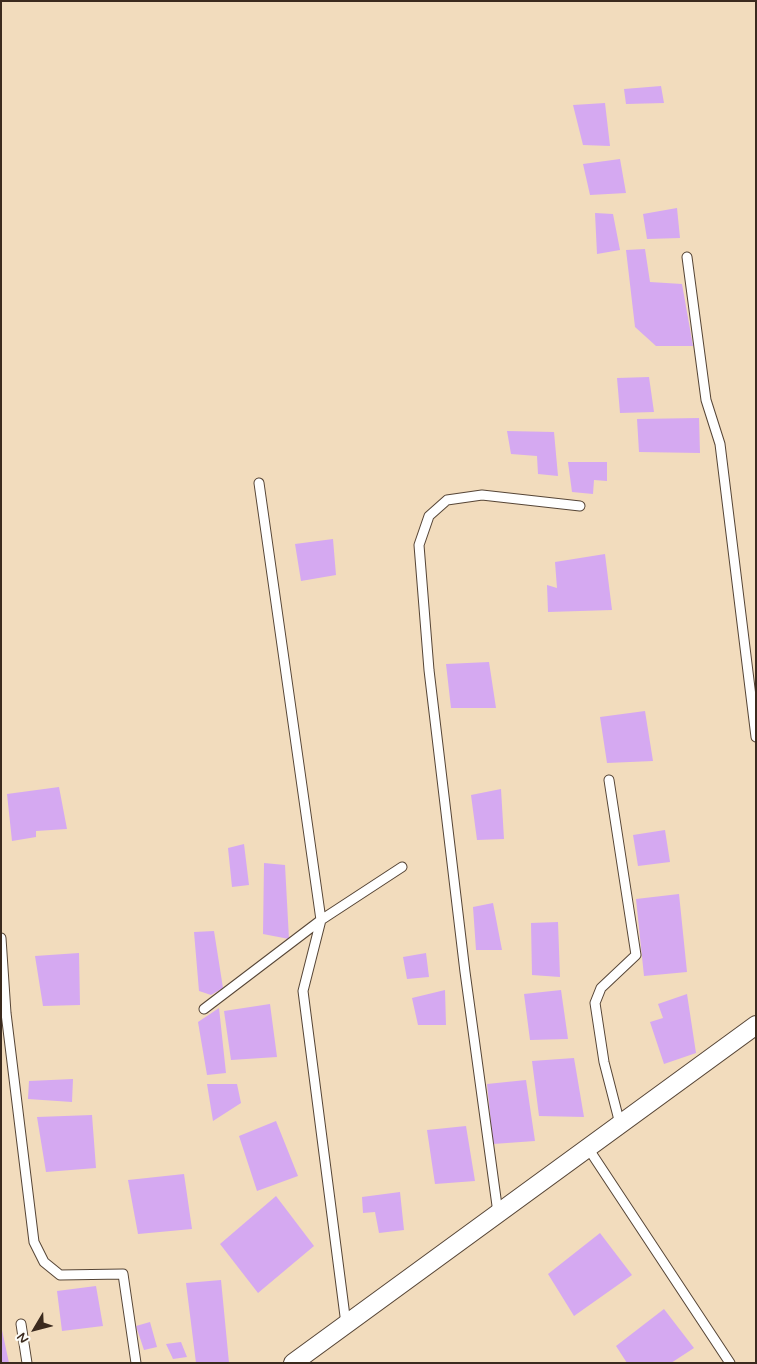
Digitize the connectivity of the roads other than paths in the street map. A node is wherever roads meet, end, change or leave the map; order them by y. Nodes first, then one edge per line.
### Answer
1 (687, 256) dead end
2 (258, 483) dead end
3 (580, 506) dead end
4 (756, 737) edge
5 (609, 780) dead end
6 (402, 867) dead end
7 (321, 920) junction
8 (1, 938) edge
9 (204, 1010) dead end
10 (756, 1025) edge
11 (620, 1124) junction
12 (588, 1148) junction
13 (498, 1213) junction
14 (21, 1324) dead end
15 (346, 1324) junction
16 (27, 1363) edge
17 (136, 1363) edge
18 (293, 1363) edge
19 (730, 1363) edge

1 - 4 lane
2 - 7 lane
3 - 13 lane
5 - 11 lane
6 - 7 lane
7 - 9 lane
7 - 15 lane
8 - 17 lane
10 - 11 street
11 - 12 street
12 - 13 street
12 - 19 lane
13 - 15 street
14 - 16 lane
15 - 18 street

